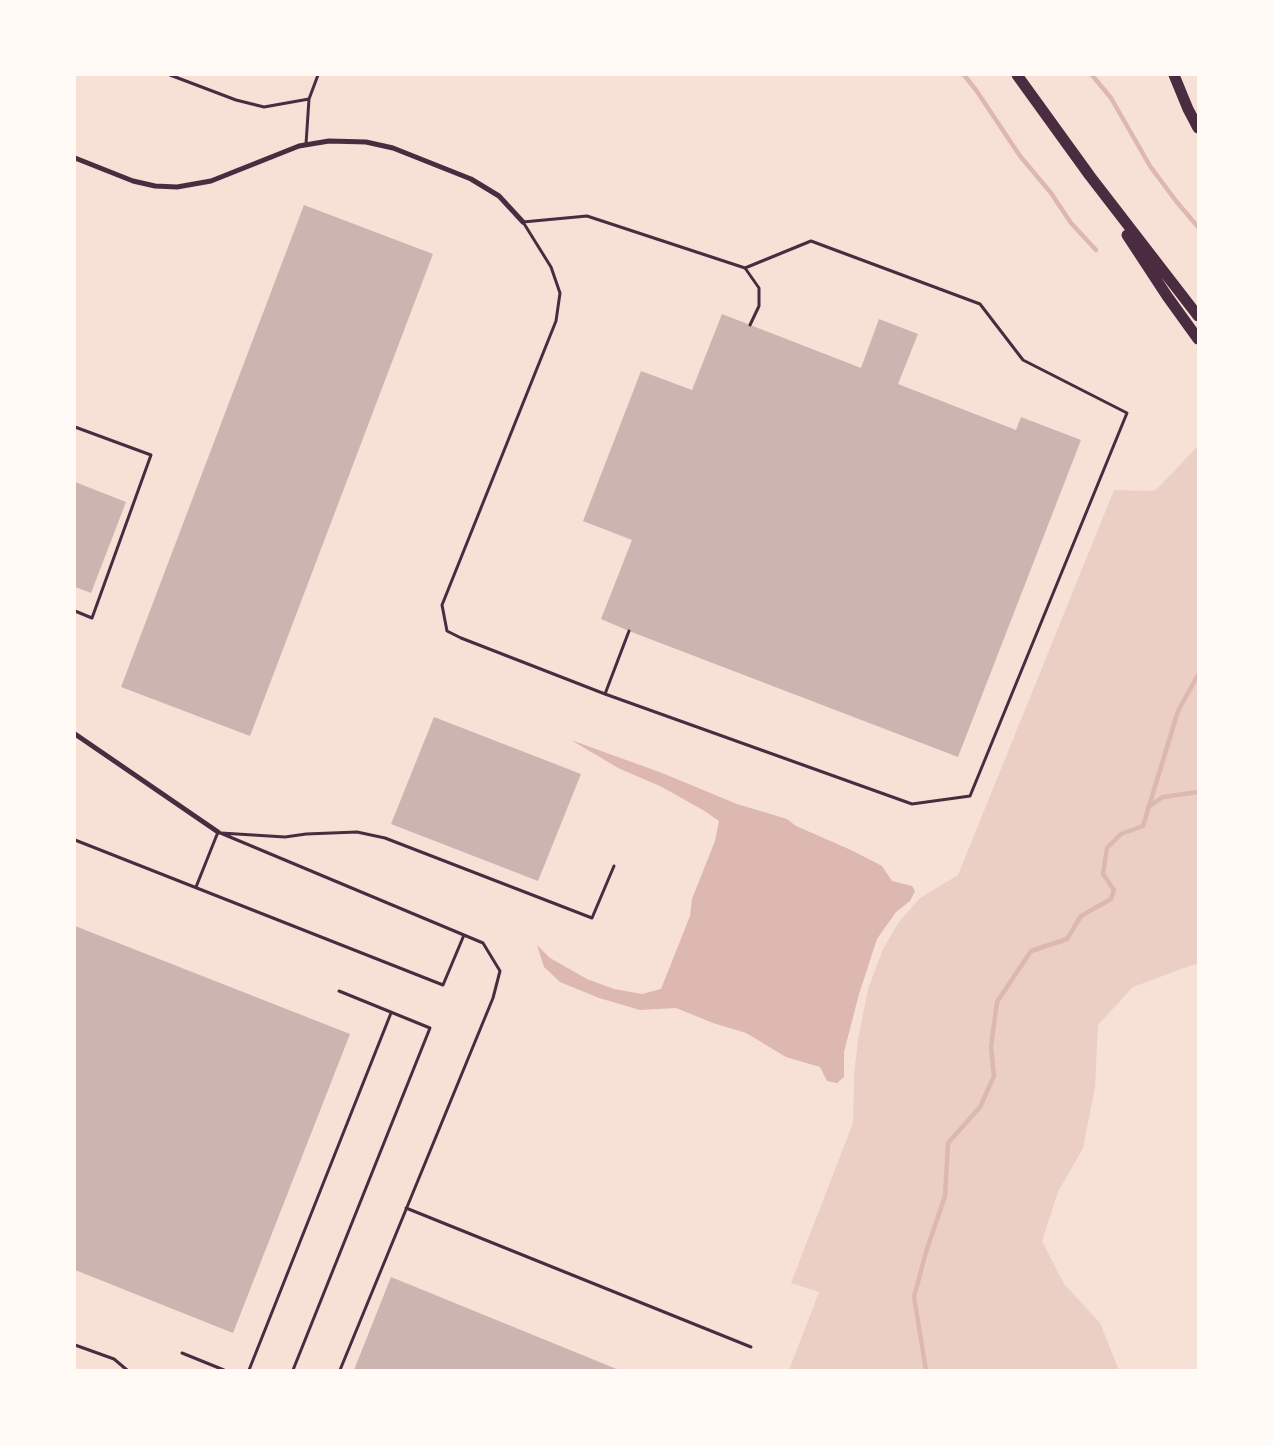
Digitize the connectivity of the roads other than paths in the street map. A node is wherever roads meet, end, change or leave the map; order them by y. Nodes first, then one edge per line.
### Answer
1 (170, 75) edge
2 (318, 75) edge
3 (1017, 75) edge
4 (1174, 75) edge
5 (309, 99) junction
6 (1198, 128) edge
7 (306, 144) junction
8 (75, 158) edge
9 (1090, 176) junction
10 (523, 222) junction
11 (745, 268) junction
12 (1198, 316) edge
13 (750, 325) dead end
14 (1198, 340) edge
15 (75, 427) edge
16 (75, 611) edge
17 (629, 631) dead end
18 (605, 694) junction
19 (75, 734) edge
20 (218, 832) junction
21 (75, 840) edge
22 (614, 866) dead end
23 (196, 887) junction
24 (464, 935) junction
25 (339, 992) dead end
26 (391, 1013) junction
27 (406, 1208) junction
28 (75, 1345) edge
29 (751, 1347) dead end
30 (182, 1353) dead end
31 (126, 1370) edge
32 (224, 1370) edge
33 (249, 1370) edge
34 (294, 1370) edge
35 (340, 1370) edge

1 - 5 lane
2 - 5 lane
3 - 9 highway
4 - 6 highway
5 - 7 lane
7 - 8 street
7 - 10 street
9 - 12 highway
9 - 14 highway
10 - 11 lane
10 - 18 lane
11 - 13 lane
11 - 18 lane
15 - 16 lane
17 - 18 lane
19 - 20 street
20 - 22 lane
20 - 23 lane
20 - 24 lane
21 - 23 lane
23 - 24 lane
24 - 27 lane
25 - 26 lane
26 - 33 lane
26 - 34 lane
27 - 29 lane
27 - 35 lane
28 - 31 lane
30 - 32 lane

